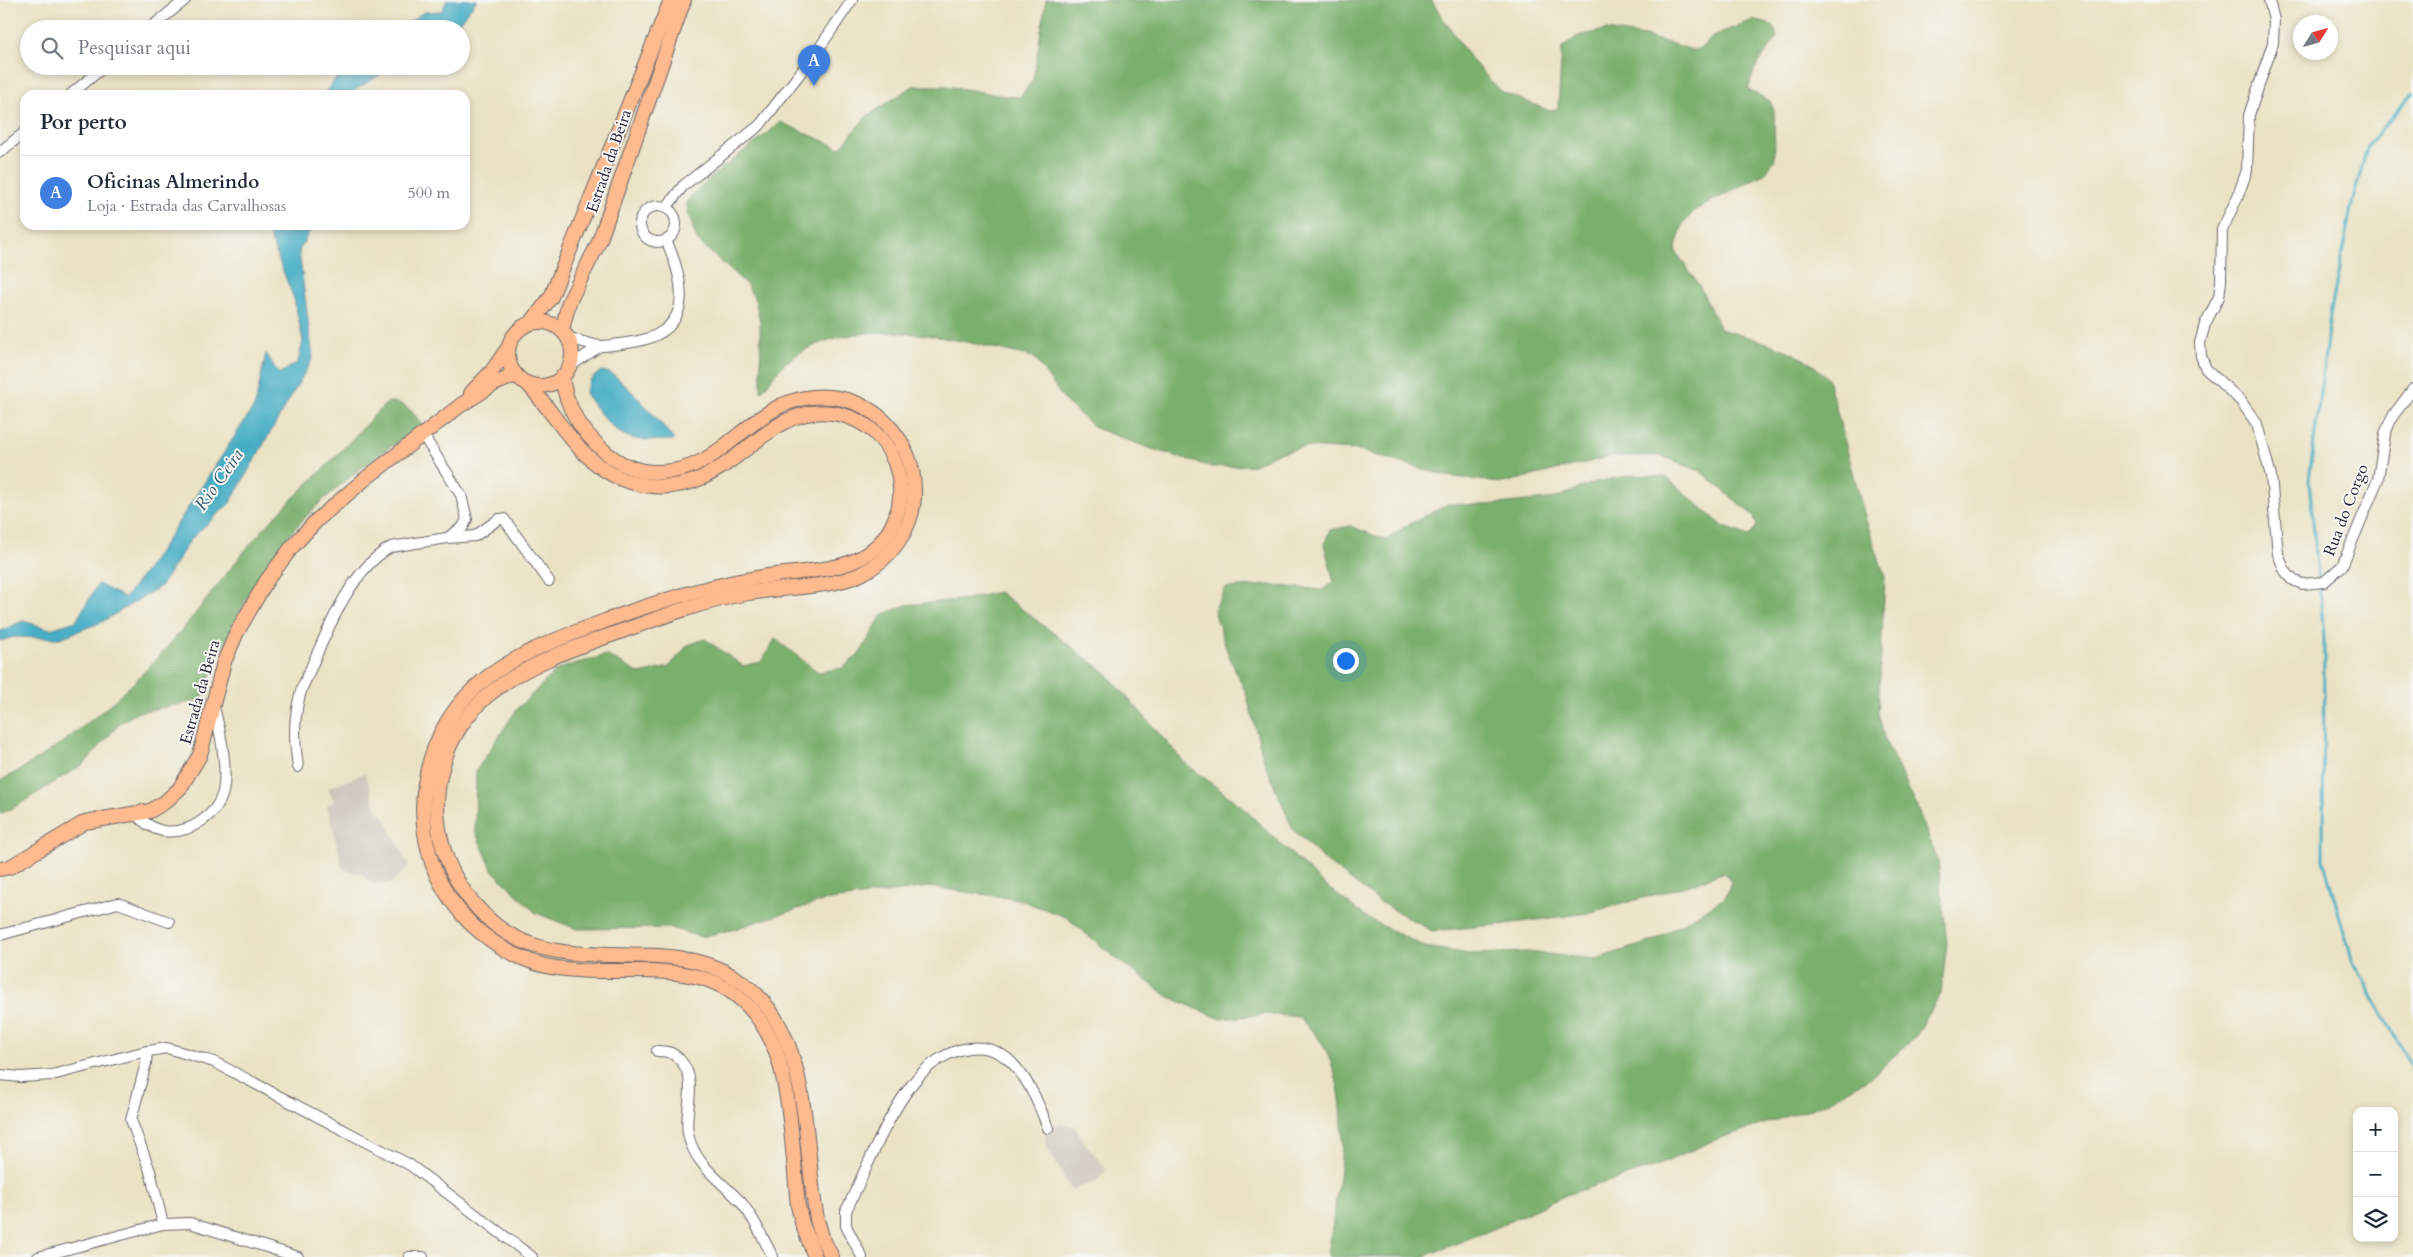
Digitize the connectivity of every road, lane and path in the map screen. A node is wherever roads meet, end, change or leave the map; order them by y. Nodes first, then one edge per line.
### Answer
1 (185, 0) edge
2 (671, 0) edge
3 (684, 0) edge
4 (852, 0) edge
5 (2269, 0) edge
6 (160, 20) edge
7 (93, 75) edge
8 (76, 90) edge
9 (20, 136) edge
10 (0, 152) edge
11 (666, 208) junction
12 (666, 240) junction
13 (531, 323) junction
14 (564, 334) junction
15 (600, 346) junction
16 (508, 348) junction
17 (566, 371) junction
18 (522, 379) junction
19 (2413, 389) edge
20 (461, 405) junction
21 (424, 435) junction
22 (447, 538) junction
23 (549, 581) dead end
24 (214, 707) junction
25 (298, 767) dead end
26 (136, 815) junction
27 (0, 869) edge
28 (169, 922) dead end
29 (0, 935) edge
30 (145, 1051) junction
31 (657, 1051) dead end
32 (0, 1075) edge
33 (1048, 1128) dead end
34 (163, 1224) junction
35 (526, 1256) edge
36 (38, 1257) edge
37 (298, 1257) edge
38 (409, 1257) edge
39 (423, 1257) edge
40 (773, 1257) edge
41 (815, 1257) edge
42 (832, 1257) edge
43 (862, 1257) edge

1 - 6 street
2 - 13 main road, Estrada da Beira
3 - 14 main road, Estrada da Beira
4 - 11 street
5 - 19 street, Rua do Corgo
7 - 8 street
9 - 10 street
11 - 12 street
11 - 12 street
12 - 15 street
13 - 14 main road
13 - 16 main road
14 - 15 street
14 - 17 main road
15 - 17 street
16 - 18 main road
16 - 20 main road, Estrada da Beira
17 - 18 main road
17 - 42 main road
18 - 20 main road, Estrada da Beira
18 - 41 main road
20 - 21 main road, Estrada da Beira
21 - 22 street
21 - 24 main road, Estrada da Beira
22 - 23 street
22 - 25 street
24 - 26 main road, Estrada da Beira
24 - 26 street
26 - 27 main road, Estrada da Beira
28 - 29 street
30 - 32 street
30 - 34 street
30 - 35 street
31 - 40 street
33 - 43 street
34 - 36 street
34 - 37 street
38 - 39 street

